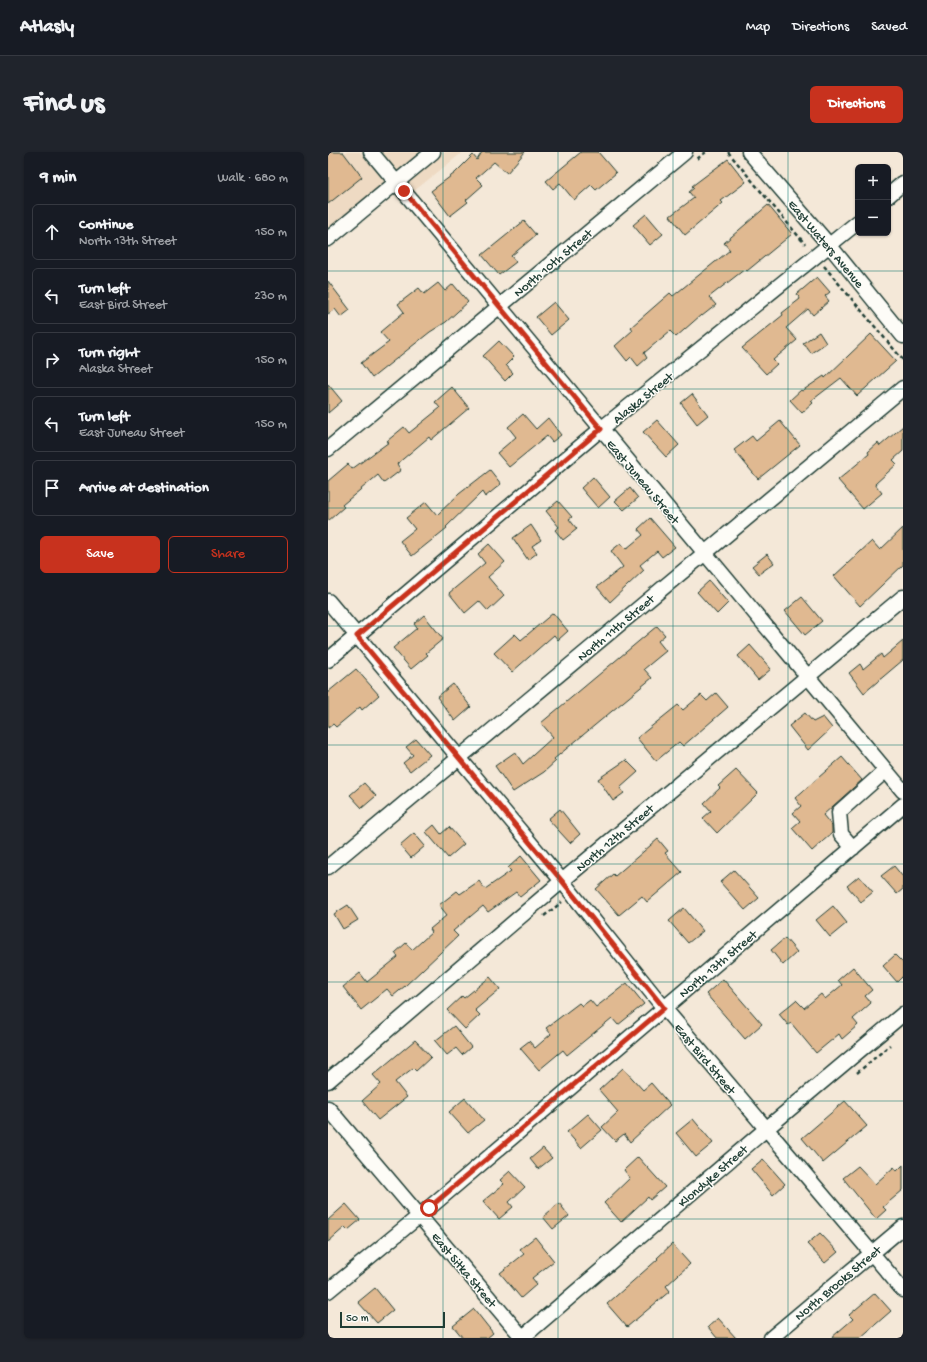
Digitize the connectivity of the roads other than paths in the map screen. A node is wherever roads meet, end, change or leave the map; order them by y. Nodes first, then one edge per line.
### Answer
1 (371, 152) edge
2 (433, 152) edge
3 (685, 152) edge
4 (750, 152) edge
5 (396, 182) junction
6 (903, 183) edge
7 (891, 193) edge
8 (855, 225) edge
9 (328, 239) edge
10 (830, 246) junction
11 (498, 306) junction
12 (903, 336) edge
13 (903, 388) edge
14 (601, 429) junction
15 (328, 449) edge
16 (704, 552) junction
17 (903, 597) edge
18 (328, 601) edge
19 (357, 636) junction
20 (328, 660) edge
21 (807, 677) junction
22 (458, 758) junction
23 (885, 771) junction
24 (903, 791) edge
25 (903, 805) edge
26 (853, 848) junction
27 (328, 867) edge
28 (562, 881) junction
29 (664, 1008) junction
30 (903, 1014) edge
31 (328, 1080) edge
32 (328, 1108) edge
33 (766, 1129) junction
34 (420, 1215) junction
35 (903, 1227) edge
36 (872, 1253) junction
37 (903, 1290) edge
38 (328, 1291) edge
39 (523, 1338) edge
40 (771, 1338) edge

1 - 5 street, East Juneau Street
2 - 5 street
3 - 11 street, North 10th Street
4 - 10 street, East Waters Avenue
5 - 9 street
5 - 11 street, East Juneau Street
6 - 7 street
8 - 10 street, Alaska Street
10 - 12 street, East Waters Avenue
10 - 14 street, Alaska Street
11 - 14 street, East Juneau Street
11 - 15 street, North 10th Street
13 - 16 street, North 11th Street
14 - 16 street, East Juneau Street
14 - 19 street, Alaska Street
16 - 21 street, East Juneau Street
16 - 22 street, North 11th Street
17 - 21 street, North 12th Street
18 - 19 street, East Bird Street
19 - 20 street, Alaska Street
19 - 22 street, East Bird Street
21 - 23 street, East Juneau Street
21 - 28 street, North 12th Street
22 - 27 street, North 11th Street
22 - 28 street, East Bird Street
23 - 24 street, East Juneau Street
23 - 26 street
25 - 26 street, North 13th Street
26 - 29 street, North 13th Street
28 - 29 street, East Bird Street
28 - 31 street, North 12th Street
29 - 33 street, East Bird Street
29 - 34 street, North 13th Street
30 - 33 street, Klondyke Street
32 - 34 street, East Sitka Street
33 - 36 street, East Bird Street
33 - 39 street, Klondyke Street
34 - 38 street, North 13th Street
34 - 39 street, East Sitka Street
35 - 36 street, North Brooks Street
36 - 37 street, East Bird Street
36 - 40 street, North Brooks Street

